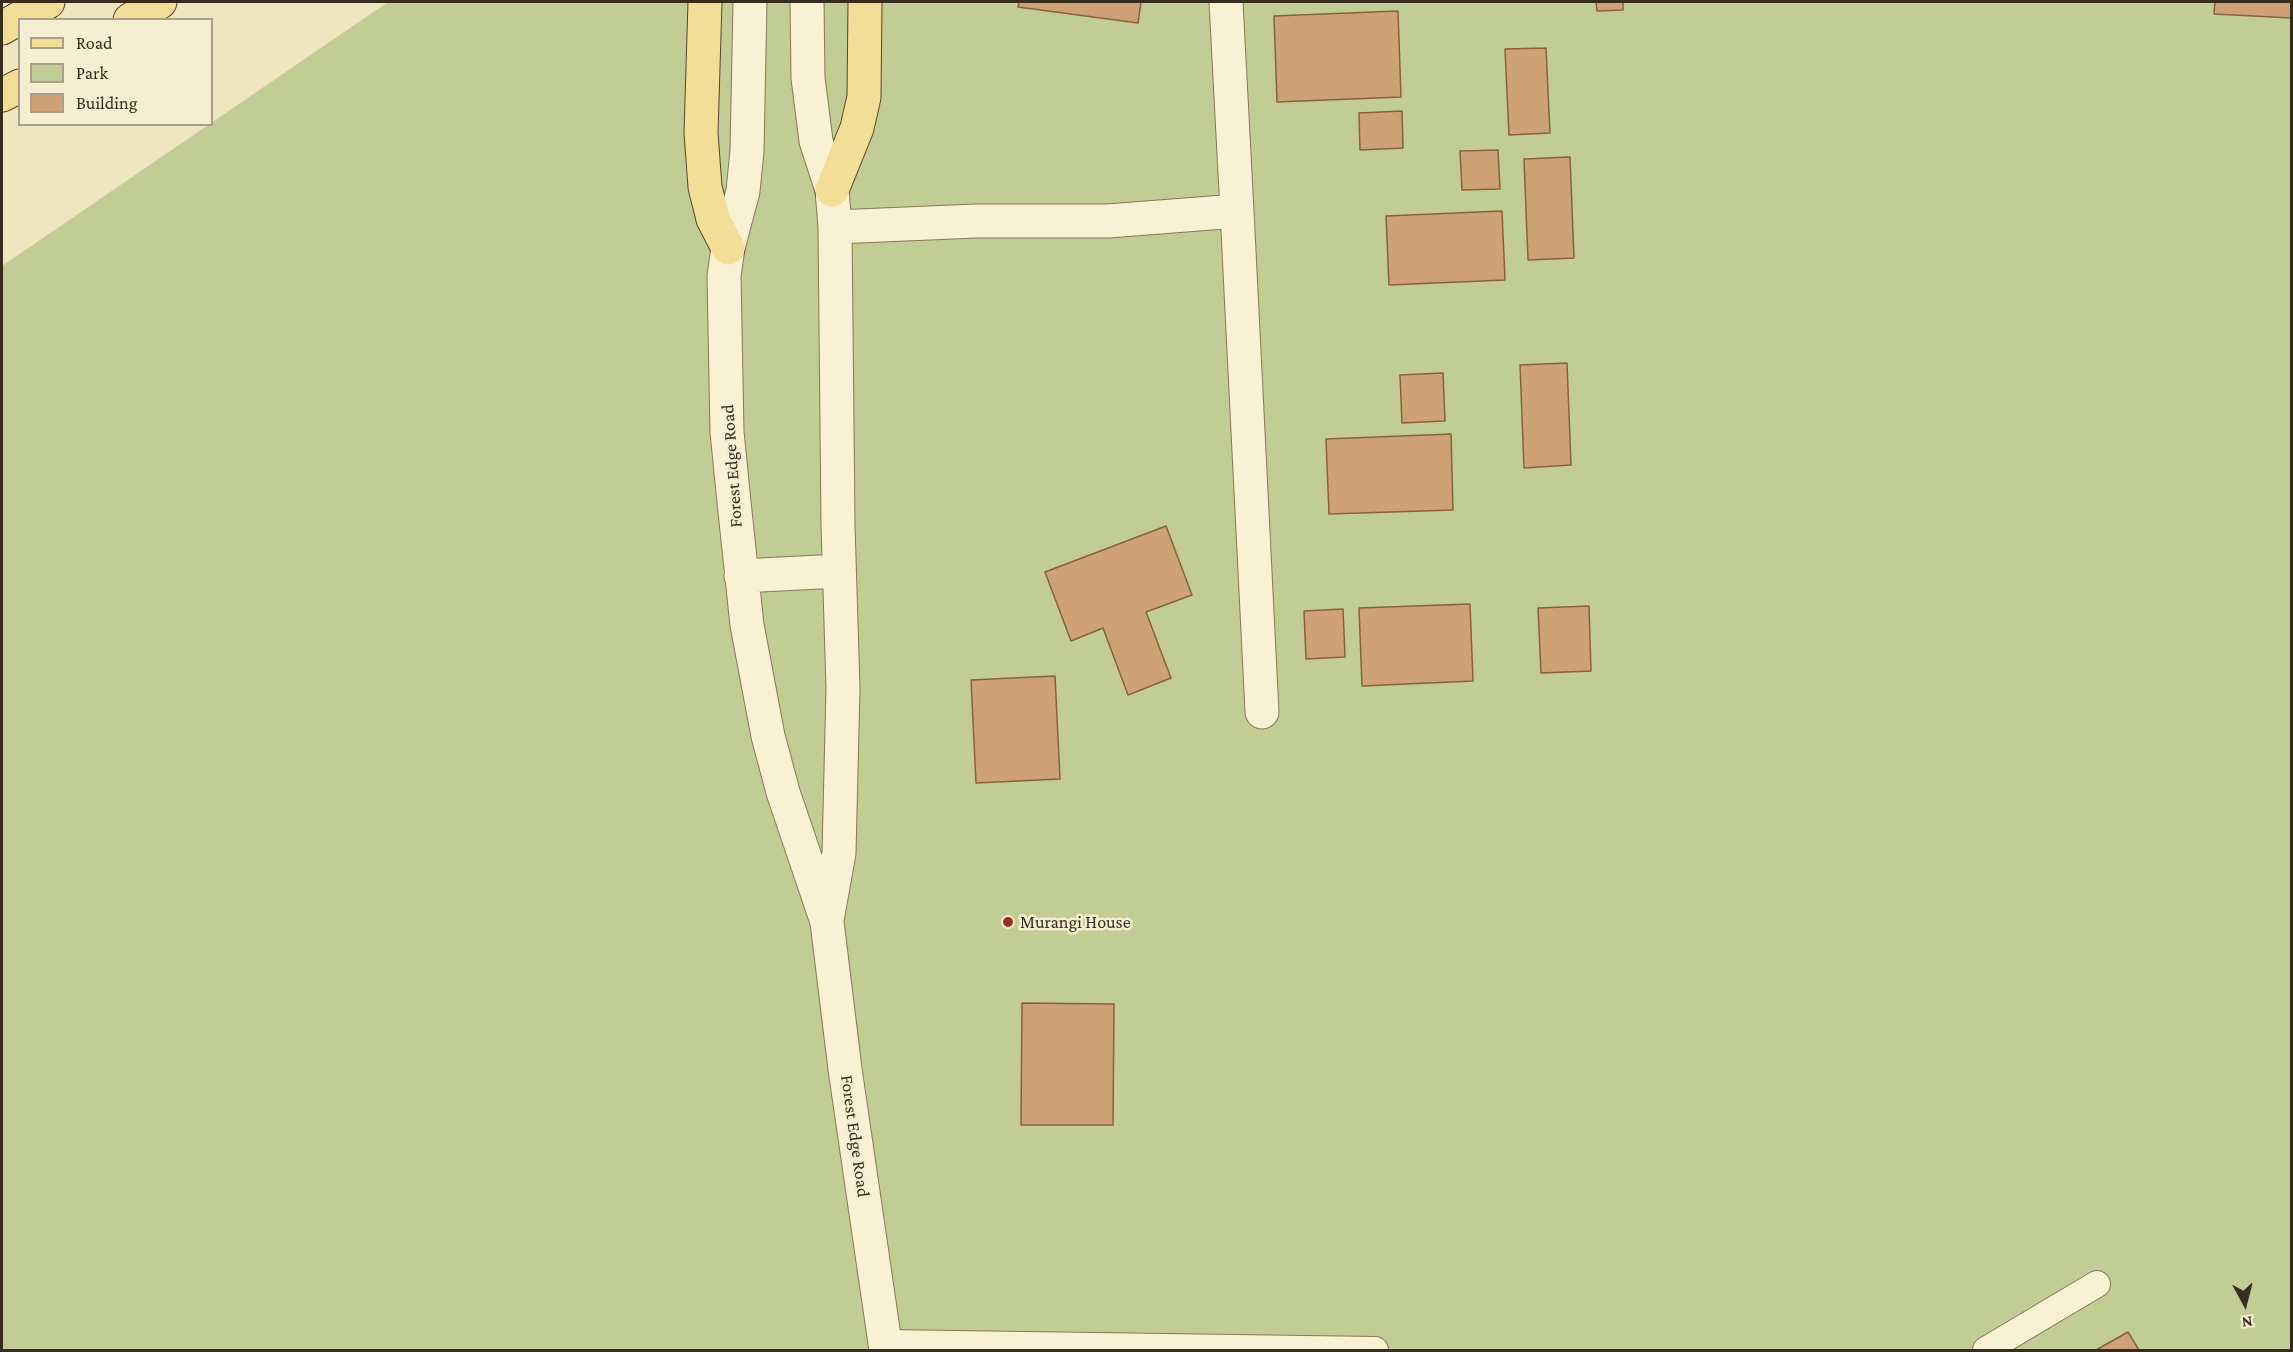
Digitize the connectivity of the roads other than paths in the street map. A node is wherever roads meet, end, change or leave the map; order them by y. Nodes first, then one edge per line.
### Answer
1 (48, 2) edge
2 (160, 2) edge
3 (705, 2) edge
4 (750, 2) edge
5 (807, 2) edge
6 (865, 2) edge
7 (1226, 2) edge
8 (20, 18) edge
9 (133, 18) edge
10 (18, 19) edge
11 (2, 28) edge
12 (18, 87) edge
13 (2, 95) edge
14 (831, 190) junction
15 (1237, 211) junction
16 (835, 227) junction
17 (728, 248) junction
18 (839, 572) junction
19 (741, 576) junction
20 (1262, 712) dead end
21 (827, 922) junction
22 (2097, 1284) dead end
23 (886, 1347) edge
24 (1375, 1350) edge
25 (1986, 1350) edge

1 - 8 main road
2 - 9 main road
3 - 17 main road
4 - 17 street, Forest Edge Road
5 - 14 street, Forest Edge Road
6 - 14 main road
7 - 15 street
10 - 11 main road
12 - 13 main road
14 - 16 street, Forest Edge Road
15 - 16 street
15 - 20 street
16 - 18 street, Forest Edge Road
17 - 19 street, Forest Edge Road
18 - 19 street
18 - 21 street, Forest Edge Road
19 - 21 street, Forest Edge Road
21 - 23 street, Forest Edge Road
22 - 25 lane
23 - 24 lane

